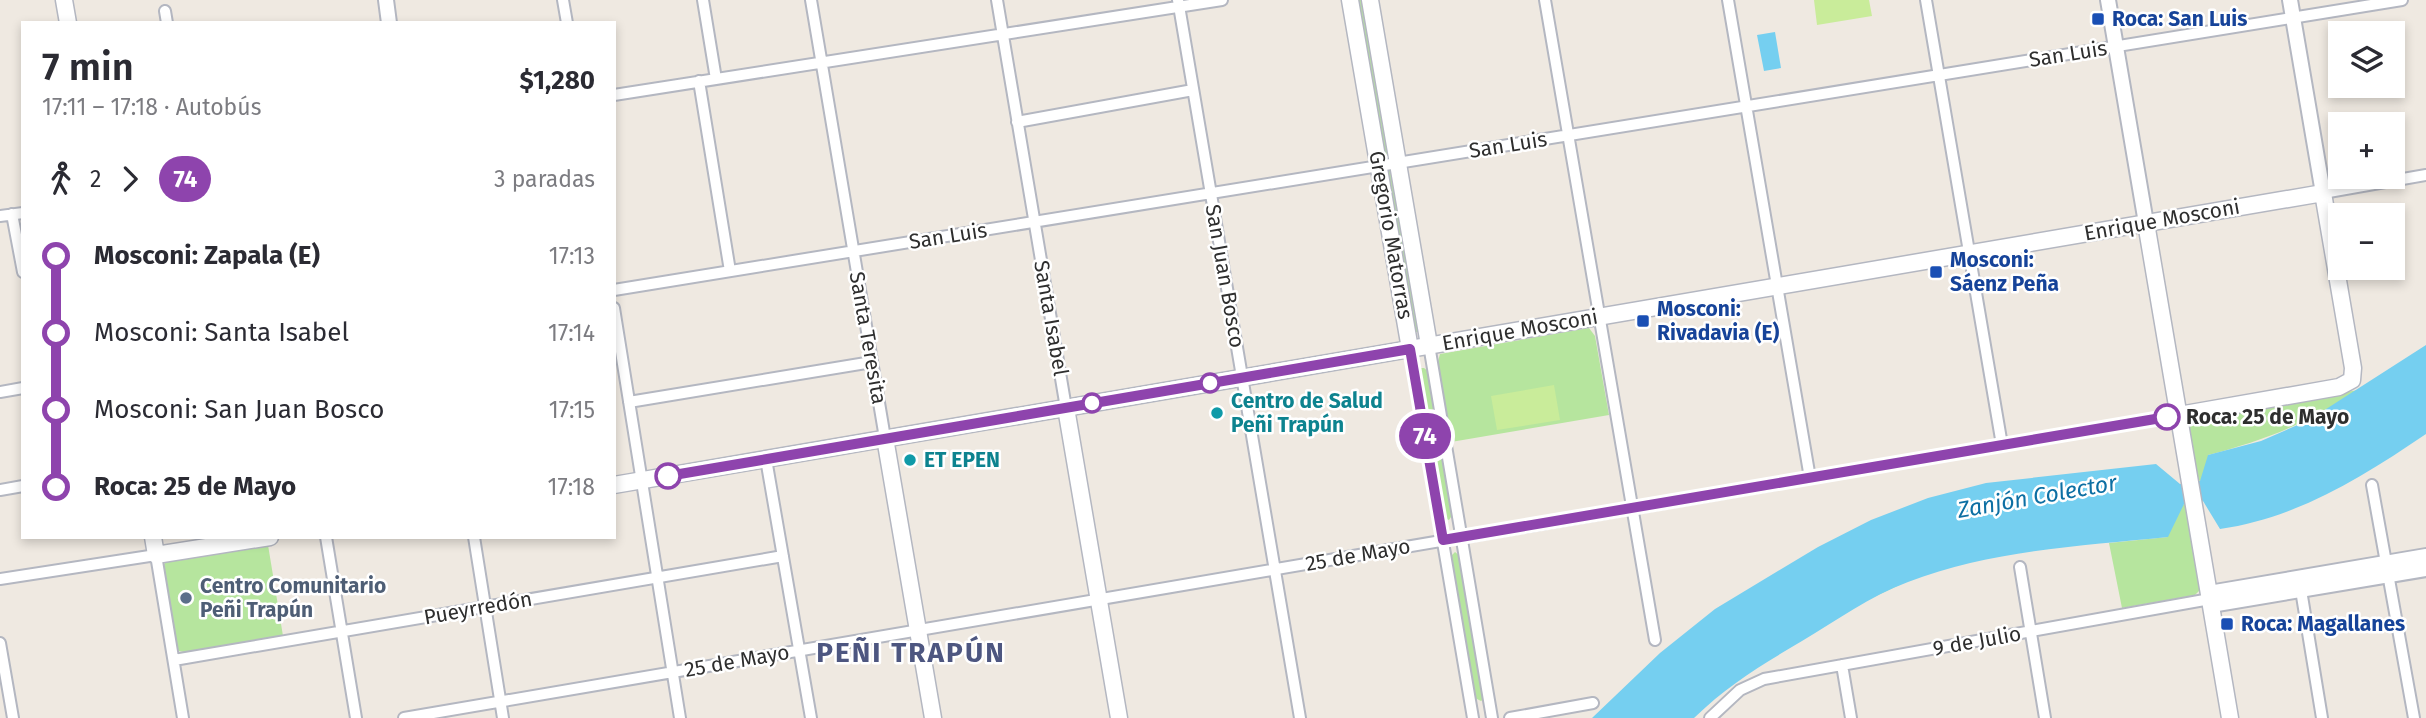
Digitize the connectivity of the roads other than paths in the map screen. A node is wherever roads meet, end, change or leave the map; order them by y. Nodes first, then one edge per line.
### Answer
1 (64, 0) edge
2 (386, 0) edge
3 (563, 0) edge
4 (703, 0) edge
5 (811, 0) edge
6 (997, 0) edge
7 (1222, 0) edge
8 (1350, 0) edge
9 (1370, 0) edge
10 (1545, 0) edge
11 (1728, 0) edge
12 (1926, 0) edge
13 (2108, 0) edge
14 (2290, 0) edge
15 (2402, 0) edge
16 (1179, 3) edge
17 (165, 11) dead end
18 (2293, 18) junction
19 (68, 21) edge
20 (167, 21) edge
21 (389, 21) edge
22 (567, 21) edge
23 (1002, 34) junction
24 (2116, 46) junction
25 (821, 62) junction
26 (1939, 75) junction
27 (716, 79) junction
28 (699, 81) junction
29 (1194, 90) junction
30 (616, 94) edge
31 (1746, 106) junction
32 (1017, 122) junction
33 (1569, 135) junction
34 (1398, 163) junction
35 (1379, 166) junction
36 (2426, 175) edge
37 (2323, 192) junction
38 (1211, 193) junction
39 (18, 214) edge
40 (0, 216) edge
41 (1034, 222) junction
42 (2146, 223) junction
43 (21, 249) edge
44 (853, 251) junction
45 (1969, 253) junction
46 (730, 271) junction
47 (1777, 286) junction
48 (616, 290) edge
49 (1600, 316) junction
50 (616, 321) edge
51 (1429, 345) junction
52 (1410, 349) junction
53 (872, 362) junction
54 (1242, 377) junction
55 (626, 384) junction
56 (616, 386) edge
57 (21, 388) edge
58 (0, 391) edge
59 (629, 402) junction
60 (1066, 408) junction
61 (2179, 415) junction
62 (886, 438) junction
63 (2002, 445) junction
64 (766, 459) junction
65 (1810, 478) junction
66 (642, 480) junction
67 (616, 485) edge
68 (2372, 485) dead end
69 (21, 486) edge
70 (0, 489) edge
71 (1632, 508) junction
72 (1461, 537) junction
73 (153, 539) edge
74 (257, 539) edge
75 (326, 539) edge
76 (474, 539) edge
77 (1443, 540) junction
78 (156, 555) junction
79 (783, 556) junction
80 (2426, 556) edge
81 (2020, 567) dead end
82 (1275, 569) junction
83 (2387, 569) junction
84 (2426, 569) edge
85 (657, 577) junction
86 (0, 579) edge
87 (2300, 584) junction
88 (1099, 599) junction
89 (2210, 599) junction
90 (485, 607) junction
91 (918, 630) junction
92 (341, 631) junction
93 (2031, 631) junction
94 (1655, 640) dead end
95 (0, 643) edge
96 (800, 650) junction
97 (174, 660) junction
98 (1842, 665) junction
99 (673, 672) junction
100 (4, 690) edge
101 (500, 702) junction
102 (1593, 704) dead end
103 (13, 718) edge
104 (183, 718) edge
105 (356, 718) edge
106 (404, 718) edge
107 (503, 718) edge
108 (680, 718) edge
109 (811, 718) edge
110 (933, 718) edge
111 (1119, 718) edge
112 (1300, 718) edge
113 (1474, 718) edge
114 (1492, 718) edge
115 (1510, 718) edge
116 (1710, 718) edge
117 (1851, 718) edge
118 (2045, 718) edge
119 (2230, 718) edge
120 (2322, 718) edge
121 (2414, 718) edge

1 - 19 main road
2 - 21 street
3 - 22 street
4 - 27 street
5 - 25 street, Santa Teresita
6 - 23 street, Santa Isabel
7 - 16 street
8 - 35 main road, Gregorio Matorras
9 - 34 main road, Gregorio Matorras
10 - 33 street
11 - 31 street
12 - 26 street
13 - 24 street
14 - 18 street
15 - 18 street, San Luis
16 - 23 street
16 - 29 street, San Juan Bosco
17 - 20 street
18 - 24 street, San Luis
18 - 37 street
23 - 25 street
23 - 32 street, Santa Isabel
24 - 26 street, San Luis
24 - 42 street
25 - 27 street
25 - 44 street, Santa Teresita
26 - 31 street, San Luis
26 - 45 street
27 - 28 street
28 - 30 street
28 - 46 street
29 - 32 street
29 - 38 street, San Juan Bosco
31 - 33 street, San Luis
31 - 47 street
32 - 41 street, Santa Isabel
33 - 34 street, San Luis
33 - 49 street
34 - 35 street, San Luis
34 - 51 main road, Gregorio Matorras
35 - 38 street, San Luis
35 - 52 main road, Gregorio Matorras
36 - 37 street, Enrique Mosconi
37 - 42 main road, Enrique Mosconi
37 - 61 main road, 25 de Mayo
38 - 41 street, San Luis
38 - 54 street, San Juan Bosco
39 - 40 street
39 - 43 street
41 - 44 street, San Luis
41 - 60 street, Santa Isabel
42 - 45 main road, Enrique Mosconi
42 - 61 main road
44 - 46 street, San Luis
44 - 53 street, Santa Teresita
45 - 47 main road, Enrique Mosconi
45 - 63 street
46 - 48 street, San Luis
47 - 49 main road, Enrique Mosconi
47 - 65 street
49 - 51 main road, Enrique Mosconi
49 - 71 street
50 - 55 street
51 - 52 main road, Enrique Mosconi
51 - 72 street, Gregorio Matorras
52 - 54 main road, Enrique Mosconi
52 - 77 street, Gregorio Matorras
53 - 59 street
53 - 62 street, Santa Teresita
54 - 60 main road, Enrique Mosconi
54 - 82 street, San Juan Bosco
55 - 56 street
55 - 59 street
57 - 58 street
59 - 66 street
60 - 62 main road, Enrique Mosconi
60 - 88 main road, Santa Isabel
61 - 63 street, 25 de Mayo
61 - 89 main road
62 - 64 main road, Enrique Mosconi
62 - 91 main road, Santa Teresita
63 - 65 street, 25 de Mayo
64 - 66 main road, Enrique Mosconi
64 - 79 street
65 - 71 street, 25 de Mayo
66 - 67 main road, Enrique Mosconi
66 - 85 street
68 - 83 street
69 - 70 street
71 - 72 street, 25 de Mayo
71 - 94 street
72 - 77 street, 25 de Mayo
72 - 114 street, Gregorio Matorras
73 - 78 main road
74 - 78 main road
75 - 92 street
76 - 90 street
77 - 82 street, 25 de Mayo
77 - 113 street, Gregorio Matorras
78 - 86 street
78 - 97 street
79 - 85 street, Pueyrredón
79 - 96 street
80 - 83 street, 9 de Julio
81 - 93 street
82 - 88 street, 25 de Mayo
82 - 112 street, San Juan Bosco
83 - 84 street, 9 de Julio
83 - 87 street, 9 de Julio
83 - 121 street
85 - 90 street, Pueyrredón
85 - 99 street
87 - 89 street, 9 de Julio
87 - 120 street
88 - 91 street, 25 de Mayo
88 - 111 main road, Santa Isabel
89 - 93 street, 9 de Julio
89 - 119 main road
90 - 92 street, Pueyrredón
90 - 101 street
91 - 96 street, 25 de Mayo
91 - 110 main road, Santa Teresita
92 - 97 street, Pueyrredón
92 - 105 street
93 - 98 street, 9 de Julio
93 - 118 street
95 - 100 street
96 - 99 street, 25 de Mayo
96 - 109 street
97 - 104 street
98 - 116 street, 9 de Julio
98 - 117 street
99 - 101 street, 25 de Mayo
99 - 108 street
100 - 103 street
101 - 106 street, 25 de Mayo
101 - 107 street
102 - 115 street

